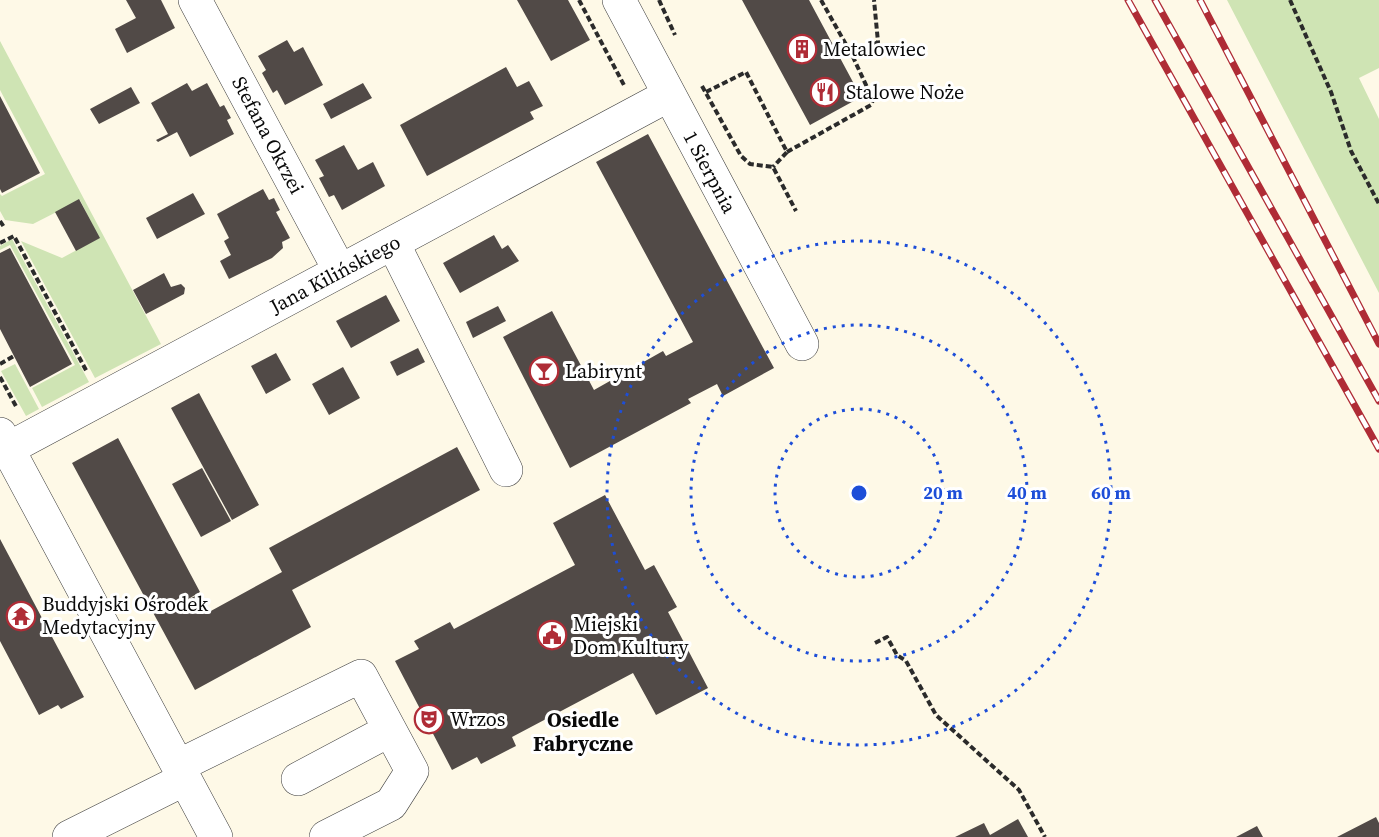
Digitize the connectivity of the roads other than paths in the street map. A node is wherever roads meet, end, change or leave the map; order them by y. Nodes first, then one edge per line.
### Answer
1 (195, 0) edge
2 (619, 0) edge
3 (669, 95) junction
4 (393, 243) junction
5 (340, 271) junction
6 (802, 344) dead end
7 (7, 437) edge
8 (506, 470) dead end
9 (390, 730) junction
10 (181, 772) junction
11 (298, 779) dead end
12 (69, 837) edge
13 (216, 837) edge
14 (326, 837) edge

1 - 5 street, Stefana Okrzei
2 - 3 street, 1 Sierpnia
3 - 4 street, Jana Kilińskiego
3 - 6 street, 1 Sierpnia
4 - 5 street, Jana Kilińskiego
4 - 8 street
5 - 7 street, Jana Kilińskiego
7 - 10 street
9 - 10 street
9 - 11 street
9 - 14 street
10 - 12 street
10 - 13 street

